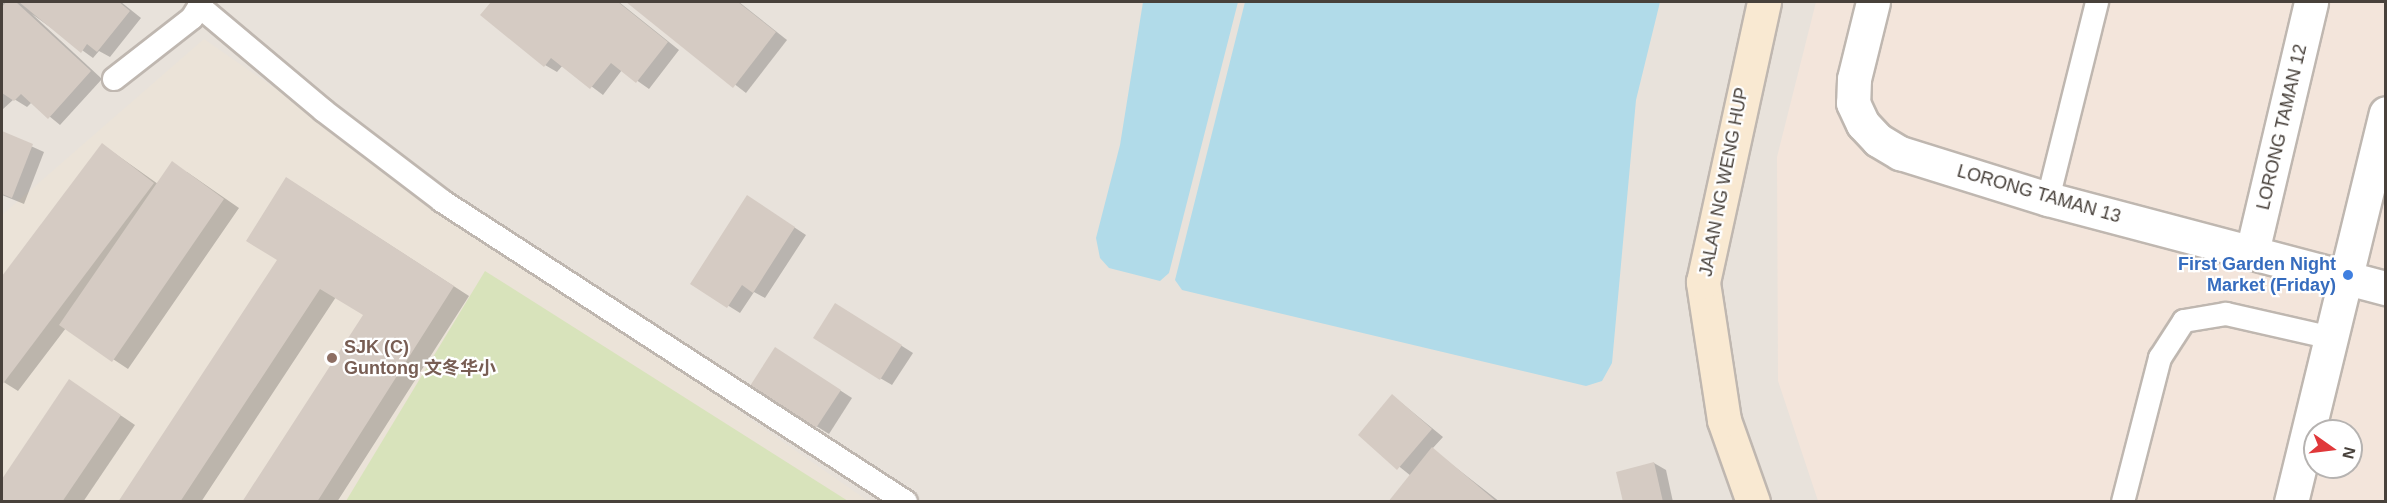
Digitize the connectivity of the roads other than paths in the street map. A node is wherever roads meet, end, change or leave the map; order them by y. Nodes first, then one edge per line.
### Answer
1 (1764, 2) edge
2 (1873, 2) edge
3 (2097, 2) edge
4 (2311, 2) edge
5 (200, 4) edge
6 (114, 79) dead end
7 (2385, 113) edge
8 (2048, 199) junction
9 (2252, 252) junction
10 (2347, 278) junction
11 (2385, 288) edge
12 (2332, 338) junction
13 (906, 501) edge
14 (1753, 501) edge
15 (2123, 501) edge
16 (2291, 501) edge

1 - 14 main road, JALAN NG WENG HUP
2 - 8 street, LORONG TAMAN 13
3 - 8 lane
4 - 9 street, LORONG TAMAN 12
5 - 6 lane
5 - 13 lane
7 - 10 street
8 - 9 street, LORONG TAMAN 13
9 - 10 street, LORONG TAMAN 13
10 - 11 street, LORONG TAMAN 13
10 - 12 street
12 - 15 lane
12 - 16 street

